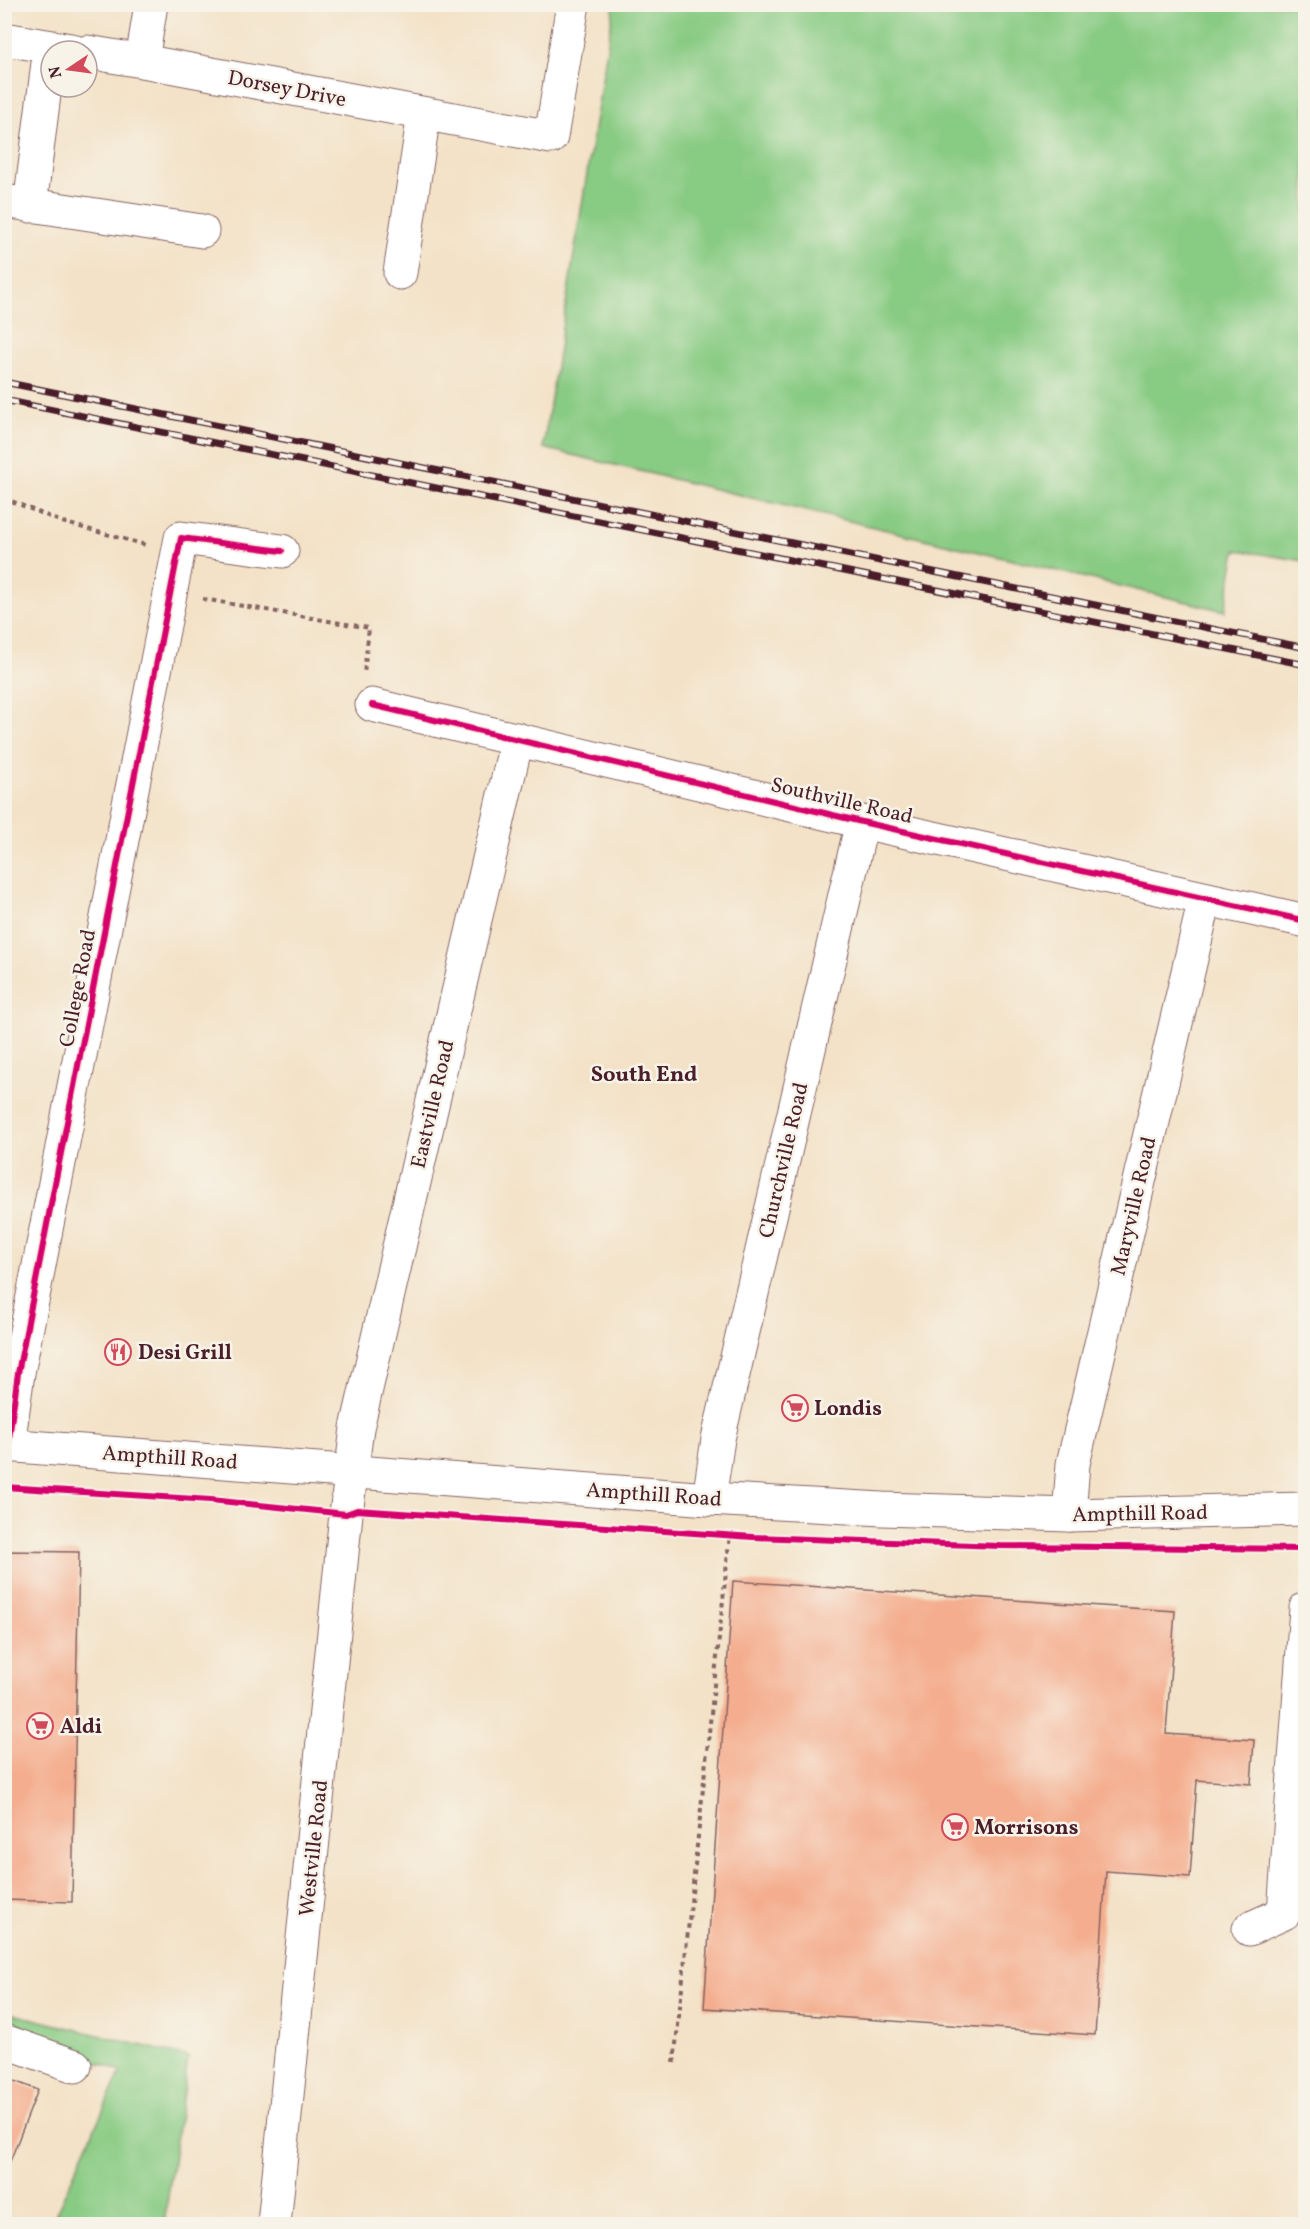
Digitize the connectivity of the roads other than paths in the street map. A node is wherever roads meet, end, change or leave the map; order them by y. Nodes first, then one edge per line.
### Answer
1 (151, 4) edge
2 (573, 4) edge
3 (4, 39) edge
4 (39, 45) edge
5 (99, 54) edge
6 (142, 61) junction
7 (49, 99) edge
8 (424, 114) junction
9 (17, 203) edge
10 (202, 231) dead end
11 (400, 273) dead end
12 (282, 551) dead end
13 (372, 705) road end
14 (517, 739) junction
15 (862, 822) junction
16 (1205, 899) junction
17 (1305, 921) edge
18 (6, 1445) edge
19 (352, 1471) junction
20 (721, 1499) junction
21 (1305, 1509) edge
22 (1069, 1515) junction
23 (1305, 1608) edge
24 (1249, 1929) dead end
25 (4, 2041) edge
26 (75, 2066) dead end
27 (274, 2224) edge

1 - 6 street
2 - 8 street, Dorsey Drive
3 - 4 street
5 - 6 street, Dorsey Drive
6 - 8 street, Dorsey Drive
7 - 9 street
8 - 11 street
9 - 10 street
12 - 18 street, College Road
13 - 14 street, Southville Road
14 - 15 street, Southville Road
14 - 19 street, Eastville Road
15 - 16 street, Southville Road
15 - 20 street, Churchville Road
16 - 17 street, Southville Road
16 - 22 street, Maryville Road
18 - 19 street, Ampthill Road
19 - 20 street, Ampthill Road
19 - 27 street, Westville Road
20 - 22 street, Ampthill Road
21 - 22 street, Ampthill Road
23 - 24 street
25 - 26 street

